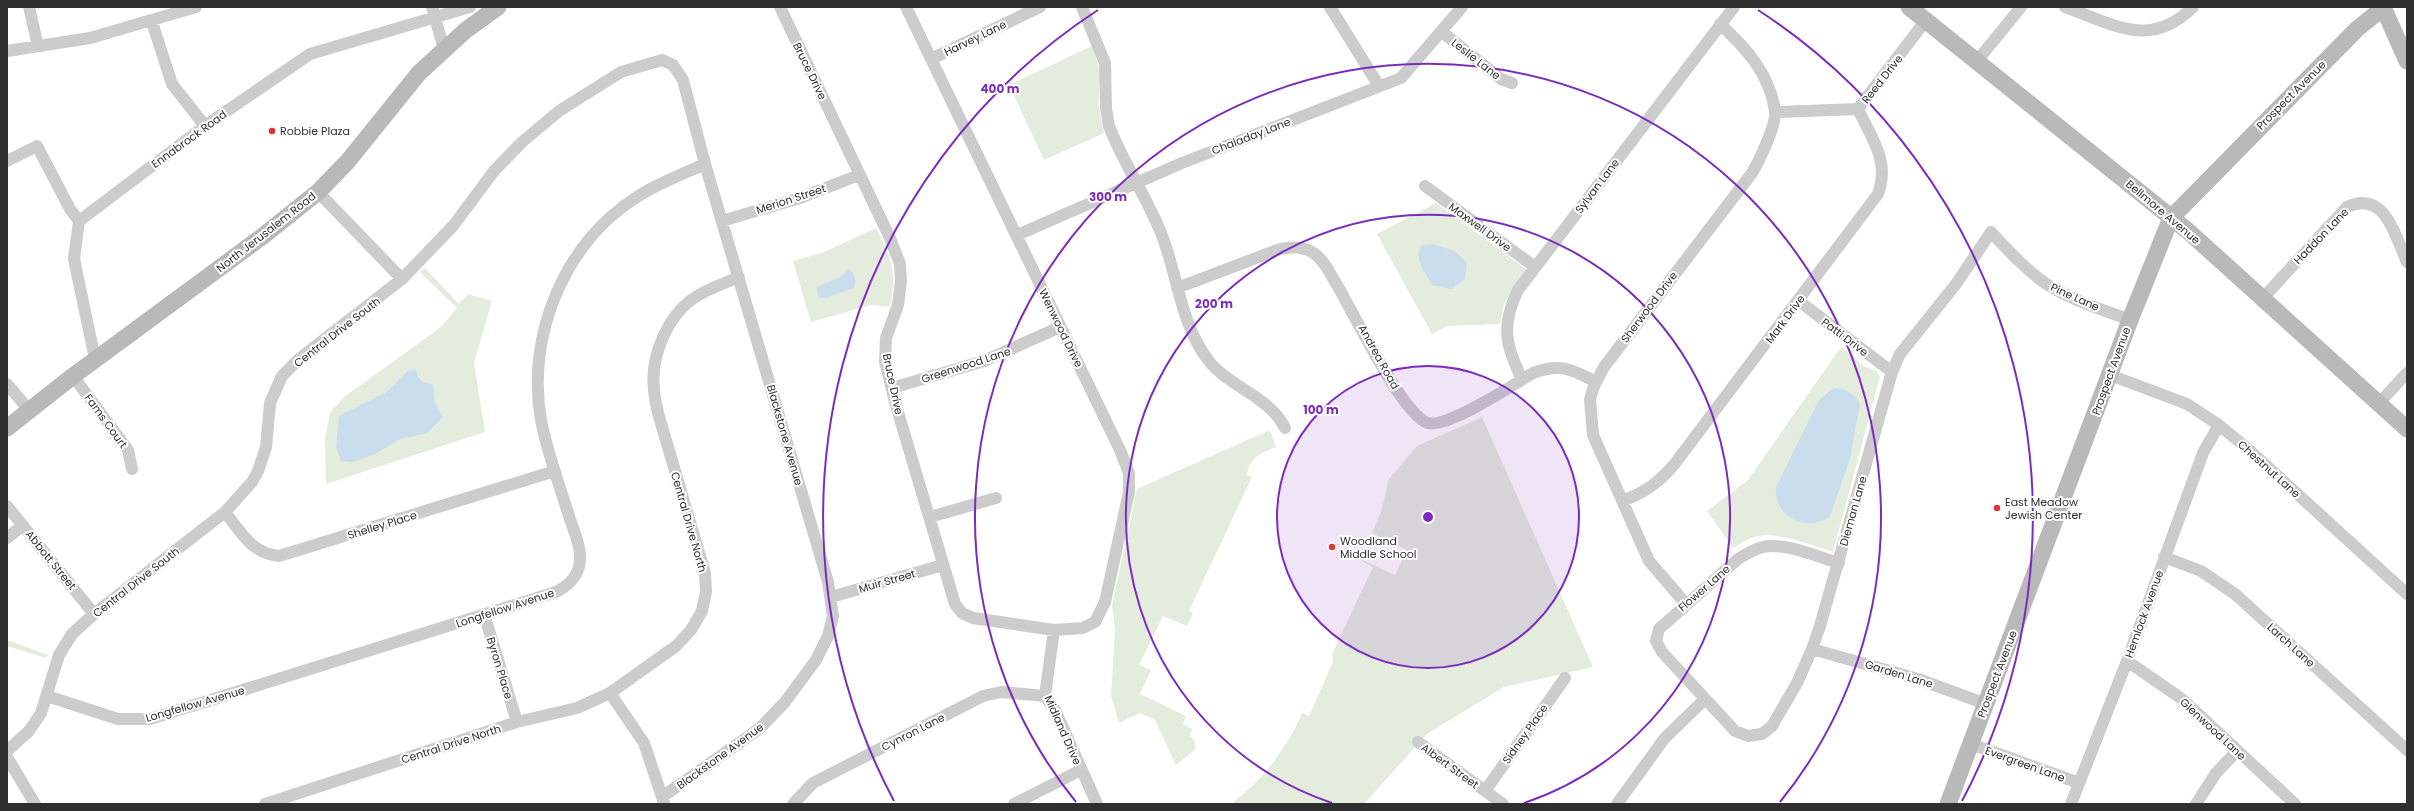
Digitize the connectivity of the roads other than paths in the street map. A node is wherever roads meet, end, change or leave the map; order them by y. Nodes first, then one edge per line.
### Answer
1 (29, 7) edge
2 (196, 7) edge
3 (470, 7) edge
4 (498, 7) edge
5 (780, 7) edge
6 (906, 7) edge
7 (1040, 7) edge
8 (1082, 7) edge
9 (1330, 7) edge
10 (1462, 7) edge
11 (1734, 7) edge
12 (1910, 7) edge
13 (2021, 7) edge
14 (2065, 7) edge
15 (2193, 7) edge
16 (2383, 7) edge
17 (434, 13) edge
18 (1926, 20) junction
19 (152, 22) junction
20 (1720, 24) junction
21 (1442, 32) junction
22 (38, 46) junction
23 (444, 49) junction
24 (7, 51) edge
25 (931, 59) junction
26 (1977, 61) junction
27 (2407, 61) edge
28 (621, 72) joint
29 (1512, 83) dead end
30 (1379, 86) junction
31 (1858, 109) junction
32 (1775, 112) junction
33 (205, 126) junction
34 (7, 161) edge
35 (705, 164) junction
36 (860, 175) junction
37 (1136, 182) junction
38 (1425, 186) dead end
39 (318, 192) junction
40 (2171, 218) junction
41 (80, 221) junction
42 (722, 221) junction
43 (1991, 232) joint
44 (1017, 235) junction
45 (2407, 262) edge
46 (1535, 267) junction
47 (739, 277) junction
48 (402, 279) junction
49 (1178, 288) junction
50 (2262, 299) junction
51 (1799, 301) junction
52 (2130, 320) junction
53 (1060, 327) junction
54 (96, 359) junction
55 (1892, 372) junction
56 (2407, 373) edge
57 (2110, 375) junction
58 (73, 376) junction
59 (1522, 379) junction
60 (1596, 382) junction
61 (7, 384) edge
62 (892, 388) junction
63 (2379, 403) junction
64 (29, 410) junction
65 (2219, 425) junction
66 (7, 428) edge
67 (1284, 428) dead end
68 (2407, 429) edge
69 (132, 470) dead end
70 (555, 471) junction
71 (996, 498) dead end
72 (1622, 501) junction
73 (7, 506) edge
74 (225, 512) junction
75 (930, 517) junction
76 (22, 526) junction
77 (7, 538) edge
78 (2164, 557) junction
79 (1838, 563) junction
80 (943, 565) junction
81 (2407, 594) edge
82 (831, 597) junction
83 (1686, 604) junction
84 (94, 614) junction
85 (484, 614) junction
86 (1054, 630) junction
87 (1812, 649) junction
88 (2127, 661) junction
89 (1565, 678) dead end
90 (610, 693) junction
91 (48, 696) junction
92 (1045, 696) junction
93 (1705, 699) junction
94 (1986, 704) junction
95 (517, 722) junction
96 (1418, 742) dead end
97 (1971, 744) junction
98 (2407, 750) edge
99 (7, 751) edge
100 (2236, 751) junction
101 (7, 757) edge
102 (1081, 770) junction
103 (2079, 783) junction
104 (1485, 791) junction
105 (664, 800) edge
106 (35, 804) edge
107 (265, 804) edge
108 (793, 804) edge
109 (1014, 804) edge
110 (1097, 804) edge
111 (1503, 804) edge
112 (1617, 804) edge
113 (1948, 804) edge
114 (2071, 804) edge
115 (2196, 804) edge
116 (2294, 804) edge

1 - 22 street
2 - 19 street
3 - 17 street, Ennabrock Road
4 - 23 main road, North Jerusalem Road
5 - 36 street, Bruce Drive
6 - 25 street, Wenwood Drive
7 - 25 street, Harvey Lane
8 - 37 street
9 - 30 street
10 - 21 street, Chaladay Lane
11 - 20 street, Sylvan Lane
12 - 18 main road, Bellmore Avenue
13 - 26 street
14 - 15 street
16 - 27 main road
16 - 40 main road, Prospect Avenue
17 - 23 street
17 - 33 street, Ennabrock Road
18 - 26 main road, Bellmore Avenue
18 - 31 street, Reed Drive
19 - 22 street
19 - 33 street
20 - 32 street
20 - 46 street, Sylvan Lane
21 - 29 street, Leslie Lane
21 - 30 street, Chaladay Lane
22 - 24 street
23 - 39 main road, North Jerusalem Road
25 - 44 street, Wenwood Drive
26 - 40 main road, Bellmore Avenue
28 - 35 street, Blackstone Avenue
28 - 48 street, Central Drive South
30 - 37 street, Chaladay Lane
31 - 32 street, Reed Drive
31 - 51 street, Mark Drive
32 - 60 street, Sherwood Drive
33 - 41 street, Ennabrock Road
34 - 41 street
35 - 42 street, Blackstone Avenue
35 - 70 street, Longfellow Avenue
36 - 42 street, Merion Street
36 - 62 street, Bruce Drive
37 - 44 street, Chaladay Lane
37 - 49 street
38 - 46 street, Maxwell Drive
39 - 48 street
39 - 54 main road, North Jerusalem Road
40 - 50 main road, Bellmore Avenue
40 - 52 main road, Prospect Avenue
41 - 54 street
42 - 47 street, Blackstone Avenue
43 - 52 street, Pine Lane
43 - 55 street, Dieman Lane
44 - 53 street, Wenwood Drive
45 - 50 street, Haddon Lane
46 - 59 street, Sylvan Lane
47 - 82 street, Blackstone Avenue
47 - 90 street, Central Drive North
48 - 74 street, Central Drive South
49 - 59 street, Andrea Road
49 - 67 street
50 - 63 main road, Bellmore Avenue
51 - 55 street, Patti Drive
51 - 72 street, Mark Drive
52 - 57 main road, Prospect Avenue
53 - 62 street, Greenwood Lane
53 - 86 street, Wenwood Drive
54 - 58 main road, North Jerusalem Road
55 - 79 street, Dieman Lane
56 - 63 street
57 - 65 street, Chestnut Lane
57 - 94 main road, Prospect Avenue
58 - 64 main road, North Jerusalem Road
58 - 69 street, Fams Court
59 - 60 street, Andrea Road
60 - 72 street, Sherwood Drive
61 - 64 street
62 - 75 street, Bruce Drive
63 - 68 main road, Bellmore Avenue
64 - 66 main road, North Jerusalem Road
65 - 78 street, Hemlock Avenue
65 - 81 street, Chestnut Lane
70 - 74 street, Shelley Place
70 - 85 street, Longfellow Avenue
71 - 75 street
72 - 83 street, Sherwood Drive
73 - 76 street, Abbott Street
74 - 84 street, Central Drive South
75 - 80 street, Bruce Drive
76 - 77 street
76 - 84 street, Abbott Street
78 - 88 street, Hemlock Avenue
78 - 98 street, Larch Lane
79 - 83 street, Flower Lane
79 - 87 street, Dieman Lane
80 - 82 street, Muir Street
80 - 86 street, Bruce Drive
82 - 105 street, Blackstone Avenue
83 - 93 street, Flower Lane
84 - 91 street, Central Drive South
85 - 91 street, Longfellow Avenue
85 - 95 street, Byron Place
86 - 92 street, Midland Drive
87 - 93 street, Dieman Lane
87 - 94 street, Garden Lane
88 - 100 street, Glenwood Lane
88 - 103 street, Hemlock Avenue
89 - 104 street, Sidney Place
90 - 95 street, Central Drive North
90 - 105 street
91 - 99 street, Central Drive South
92 - 102 street, Midland Drive
92 - 108 street, Cynron Lane
93 - 112 street
94 - 97 main road, Prospect Avenue
95 - 107 street, Central Drive North
96 - 104 street, Albert Street
97 - 103 street, Evergreen Lane
97 - 113 main road, Prospect Avenue
100 - 115 street
100 - 116 street, Glenwood Lane
101 - 106 street
102 - 109 street
102 - 110 street, Midland Drive
103 - 114 street, Hemlock Avenue
104 - 111 street, Albert Street

